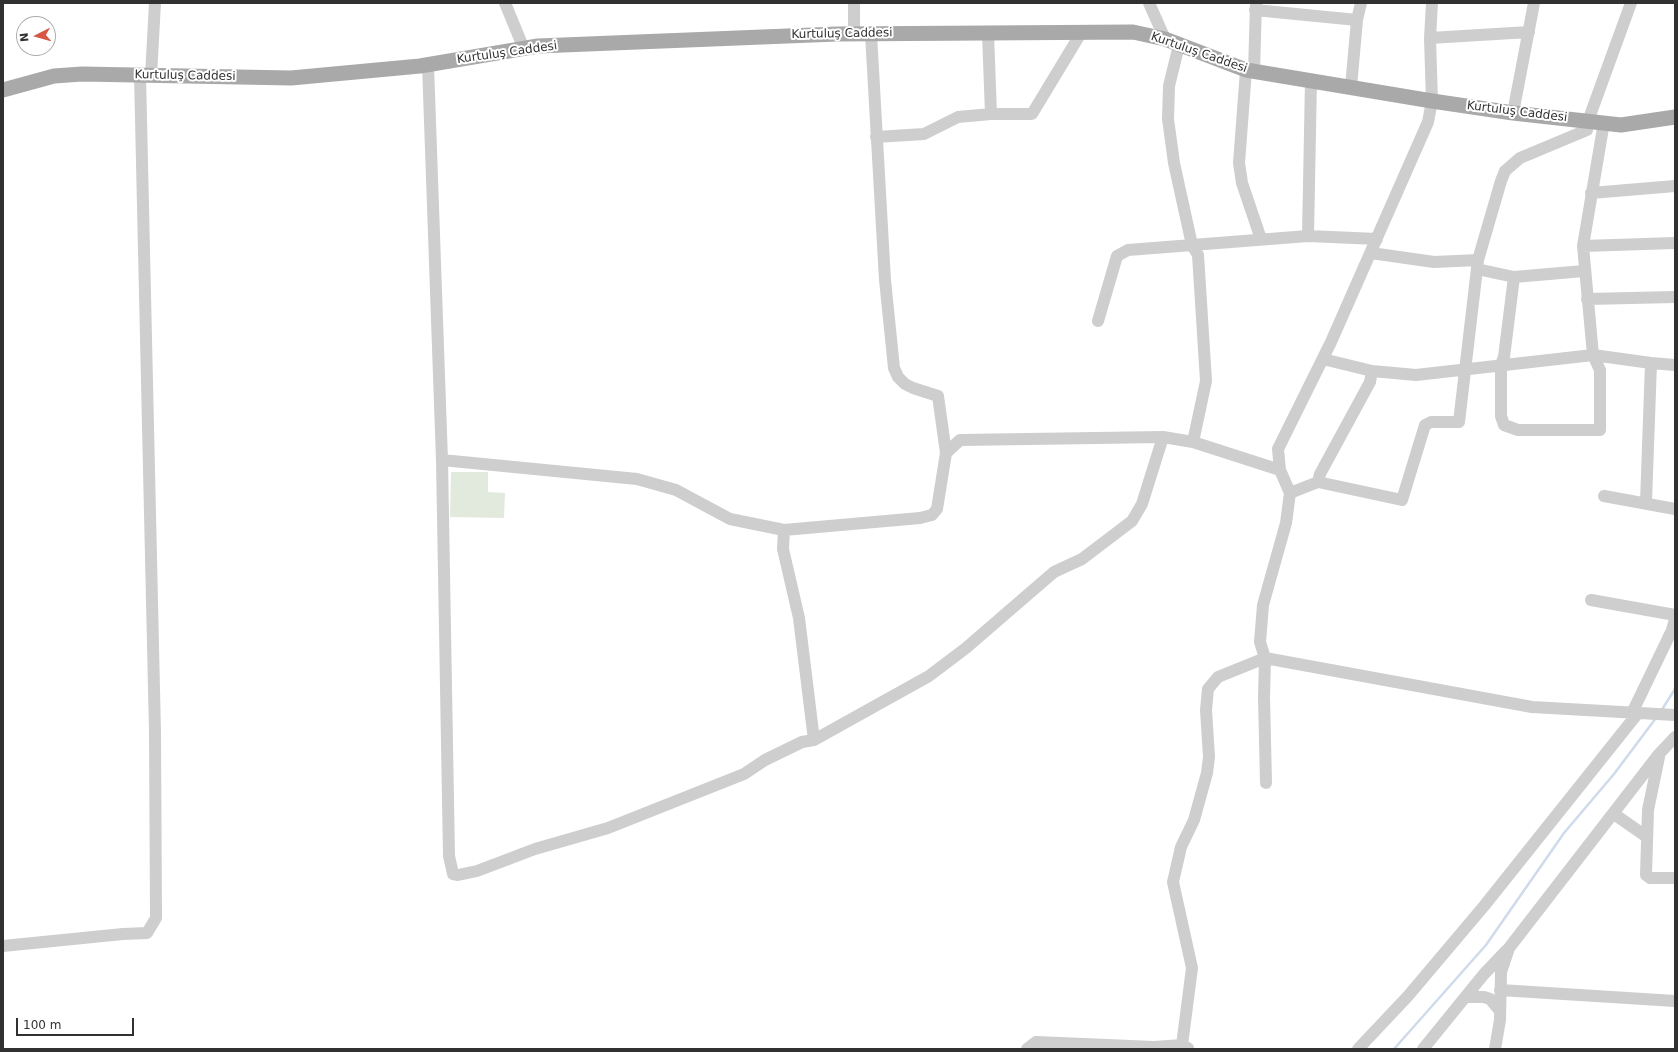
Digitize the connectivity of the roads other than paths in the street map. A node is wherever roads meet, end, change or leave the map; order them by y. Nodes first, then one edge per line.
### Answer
1 (155, 3) edge
2 (505, 3) edge
3 (854, 3) edge
4 (1149, 3) edge
5 (1361, 3) edge
6 (1432, 3) edge
7 (1534, 3) edge
8 (1631, 3) edge
9 (1256, 7) edge
10 (1358, 20) junction
11 (1081, 32) junction
12 (1529, 32) junction
13 (988, 33) junction
14 (854, 34) junction
15 (871, 34) junction
16 (1430, 38) junction
17 (1165, 39) junction
18 (1179, 45) junction
19 (524, 48) junction
20 (428, 65) junction
21 (1250, 71) junction
22 (146, 75) junction
23 (1311, 80) junction
24 (1350, 87) junction
25 (3, 90) edge
26 (1432, 101) junction
27 (1513, 113) junction
28 (991, 114) junction
29 (1675, 117) edge
30 (1588, 121) junction
31 (1604, 122) junction
32 (876, 137) junction
33 (1675, 186) edge
34 (1591, 193) junction
35 (1308, 236) junction
36 (1261, 239) junction
37 (1377, 239) junction
38 (1675, 243) edge
39 (1192, 245) junction
40 (1583, 246) junction
41 (1371, 253) junction
42 (1477, 264) junction
43 (1584, 271) junction
44 (1514, 277) junction
45 (1675, 297) edge
46 (1587, 299) junction
47 (1098, 321) dead end
48 (1593, 355) junction
49 (1323, 360) junction
50 (1651, 363) junction
51 (1501, 364) junction
52 (1675, 365) edge
53 (1465, 369) junction
54 (1372, 371) junction
55 (1163, 437) junction
56 (1193, 442) junction
57 (946, 453) junction
58 (442, 460) junction
59 (1280, 470) junction
60 (1318, 482) junction
61 (1290, 493) junction
62 (1604, 496) dead end
63 (1646, 502) junction
64 (1675, 509) edge
65 (784, 530) junction
66 (1591, 600) dead end
67 (1675, 615) edge
68 (1675, 619) edge
69 (1265, 658) junction
70 (1638, 713) junction
71 (1675, 715) edge
72 (1675, 737) edge
73 (814, 740) junction
74 (1659, 754) junction
75 (1266, 783) dead end
76 (1614, 814) junction
77 (1647, 837) junction
78 (1675, 878) edge
79 (3, 946) edge
80 (1509, 948) junction
81 (1500, 990) junction
82 (1466, 997) junction
83 (1675, 1001) edge
84 (1500, 1011) junction
85 (1185, 1047) edge
86 (1154, 1048) edge
87 (1027, 1049) edge
88 (1358, 1049) edge
89 (1423, 1049) edge
90 (1495, 1049) edge

1 - 22 street
2 - 19 street
3 - 14 street
4 - 17 street
5 - 10 street
6 - 16 street
7 - 12 street
8 - 30 street
9 - 10 street
9 - 21 street
10 - 24 street
11 - 13 main road, Kurtuluş Caddesi
11 - 17 main road, Kurtuluş Caddesi
11 - 28 street
12 - 16 street
12 - 27 street
13 - 15 main road, Kurtuluş Caddesi
13 - 28 street
14 - 15 main road, Kurtuluş Caddesi
14 - 19 main road, Kurtuluş Caddesi
15 - 32 street
16 - 26 street
17 - 18 main road, Kurtuluş Caddesi
18 - 21 main road, Kurtuluş Caddesi
18 - 39 street
19 - 20 main road, Kurtuluş Caddesi
20 - 22 main road, Kurtuluş Caddesi
20 - 58 street
21 - 23 main road, Kurtuluş Caddesi
21 - 36 street
22 - 25 main road, Kurtuluş Caddesi
22 - 79 street
23 - 24 main road, Kurtuluş Caddesi
23 - 35 street
24 - 26 main road, Kurtuluş Caddesi
26 - 27 main road, Kurtuluş Caddesi
26 - 37 street
27 - 30 main road, Kurtuluş Caddesi
28 - 32 street
29 - 31 main road, Kurtuluş Caddesi
30 - 31 main road, Kurtuluş Caddesi
30 - 42 street
31 - 34 street
32 - 57 street
33 - 34 street
34 - 40 street
35 - 36 street
35 - 37 street
36 - 39 street
37 - 41 street
38 - 40 street
39 - 47 street
39 - 56 street
40 - 43 street
41 - 42 street
41 - 49 street
42 - 44 street
42 - 53 street
43 - 44 street
43 - 46 street
44 - 51 street
45 - 46 street
46 - 48 street
48 - 50 street
48 - 51 street
48 - 51 street
49 - 54 street
49 - 59 street
50 - 52 street
50 - 63 street
51 - 53 street
53 - 54 street
53 - 60 street
54 - 60 street
55 - 56 street
55 - 57 street
55 - 73 street
56 - 59 street
57 - 65 street
58 - 65 street
58 - 73 street
59 - 61 street
60 - 61 street
61 - 69 street
62 - 63 street
63 - 64 street
65 - 73 street
66 - 67 street
68 - 70 street
69 - 70 street
69 - 75 street
69 - 85 street
70 - 71 street
70 - 88 street
72 - 74 street
74 - 76 street
74 - 77 street
76 - 77 street
76 - 80 street
77 - 78 street
80 - 81 street
80 - 82 street
81 - 83 street
81 - 84 street
82 - 84 street
82 - 89 street
84 - 90 street
85 - 86 street
86 - 87 street

